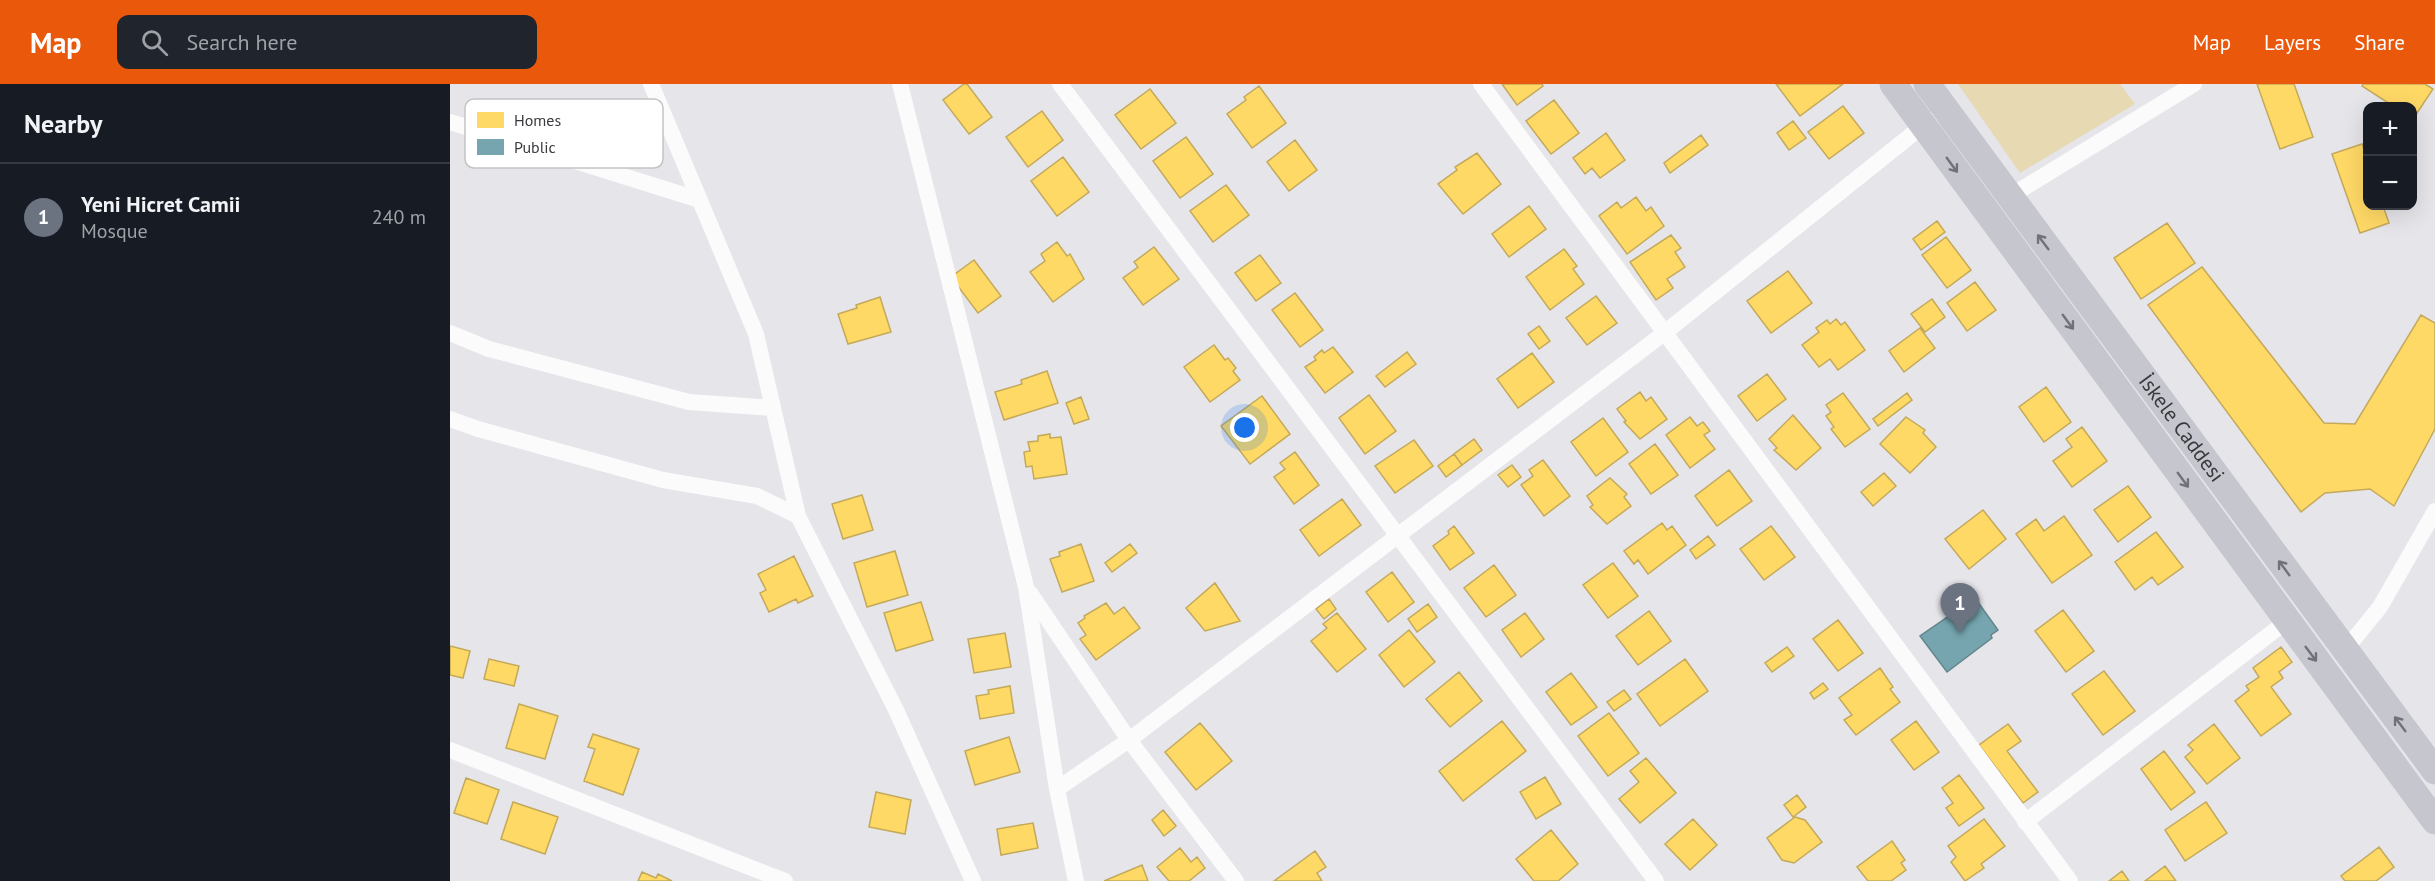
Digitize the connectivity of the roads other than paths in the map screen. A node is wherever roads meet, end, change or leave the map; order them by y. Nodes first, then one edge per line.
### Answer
1 (651, 84) edge
2 (900, 84) edge
3 (1060, 84) edge
4 (1481, 84) edge
5 (1893, 84) edge
6 (1927, 84) edge
7 (2194, 84) edge
8 (657, 99) edge
9 (1945, 110) junction
10 (663, 112) edge
11 (450, 122) edge
12 (1923, 126) junction
13 (465, 127) edge
14 (597, 168) edge
15 (2009, 197) junction
16 (700, 200) junction
17 (450, 333) edge
18 (1663, 334) junction
19 (773, 408) junction
20 (450, 419) edge
21 (2435, 511) edge
22 (798, 516) junction
23 (1397, 537) junction
24 (1026, 587) junction
25 (2287, 621) junction
26 (2345, 650) junction
27 (1129, 740) junction
28 (450, 750) edge
29 (2435, 771) edge
30 (1057, 789) junction
31 (2435, 821) edge
32 (2025, 822) junction
33 (785, 881) edge
34 (973, 881) edge
35 (1076, 881) edge
36 (1236, 881) edge
37 (1656, 881) edge
38 (2070, 881) edge

1 - 8 street
2 - 24 street
3 - 23 street
4 - 18 street
5 - 12 main road
6 - 9 main road, İskele Caddesi
7 - 15 street
9 - 12 street
9 - 15 main road, İskele Caddesi
10 - 16 street
11 - 13 street
12 - 18 street
12 -> 25 main road
14 - 16 street
26 -> 15 main road, İskele Caddesi
16 - 19 street
17 - 19 street
18 - 23 street
18 - 32 street
19 - 22 street
20 - 22 street
21 - 26 street
22 - 34 street
23 - 27 street
23 - 37 street
24 - 27 street
24 - 30 street
25 -> 31 main road
25 - 32 street
29 -> 26 main road, İskele Caddesi
27 - 30 street
27 - 36 street
28 - 33 street
30 - 35 street
32 - 38 street

